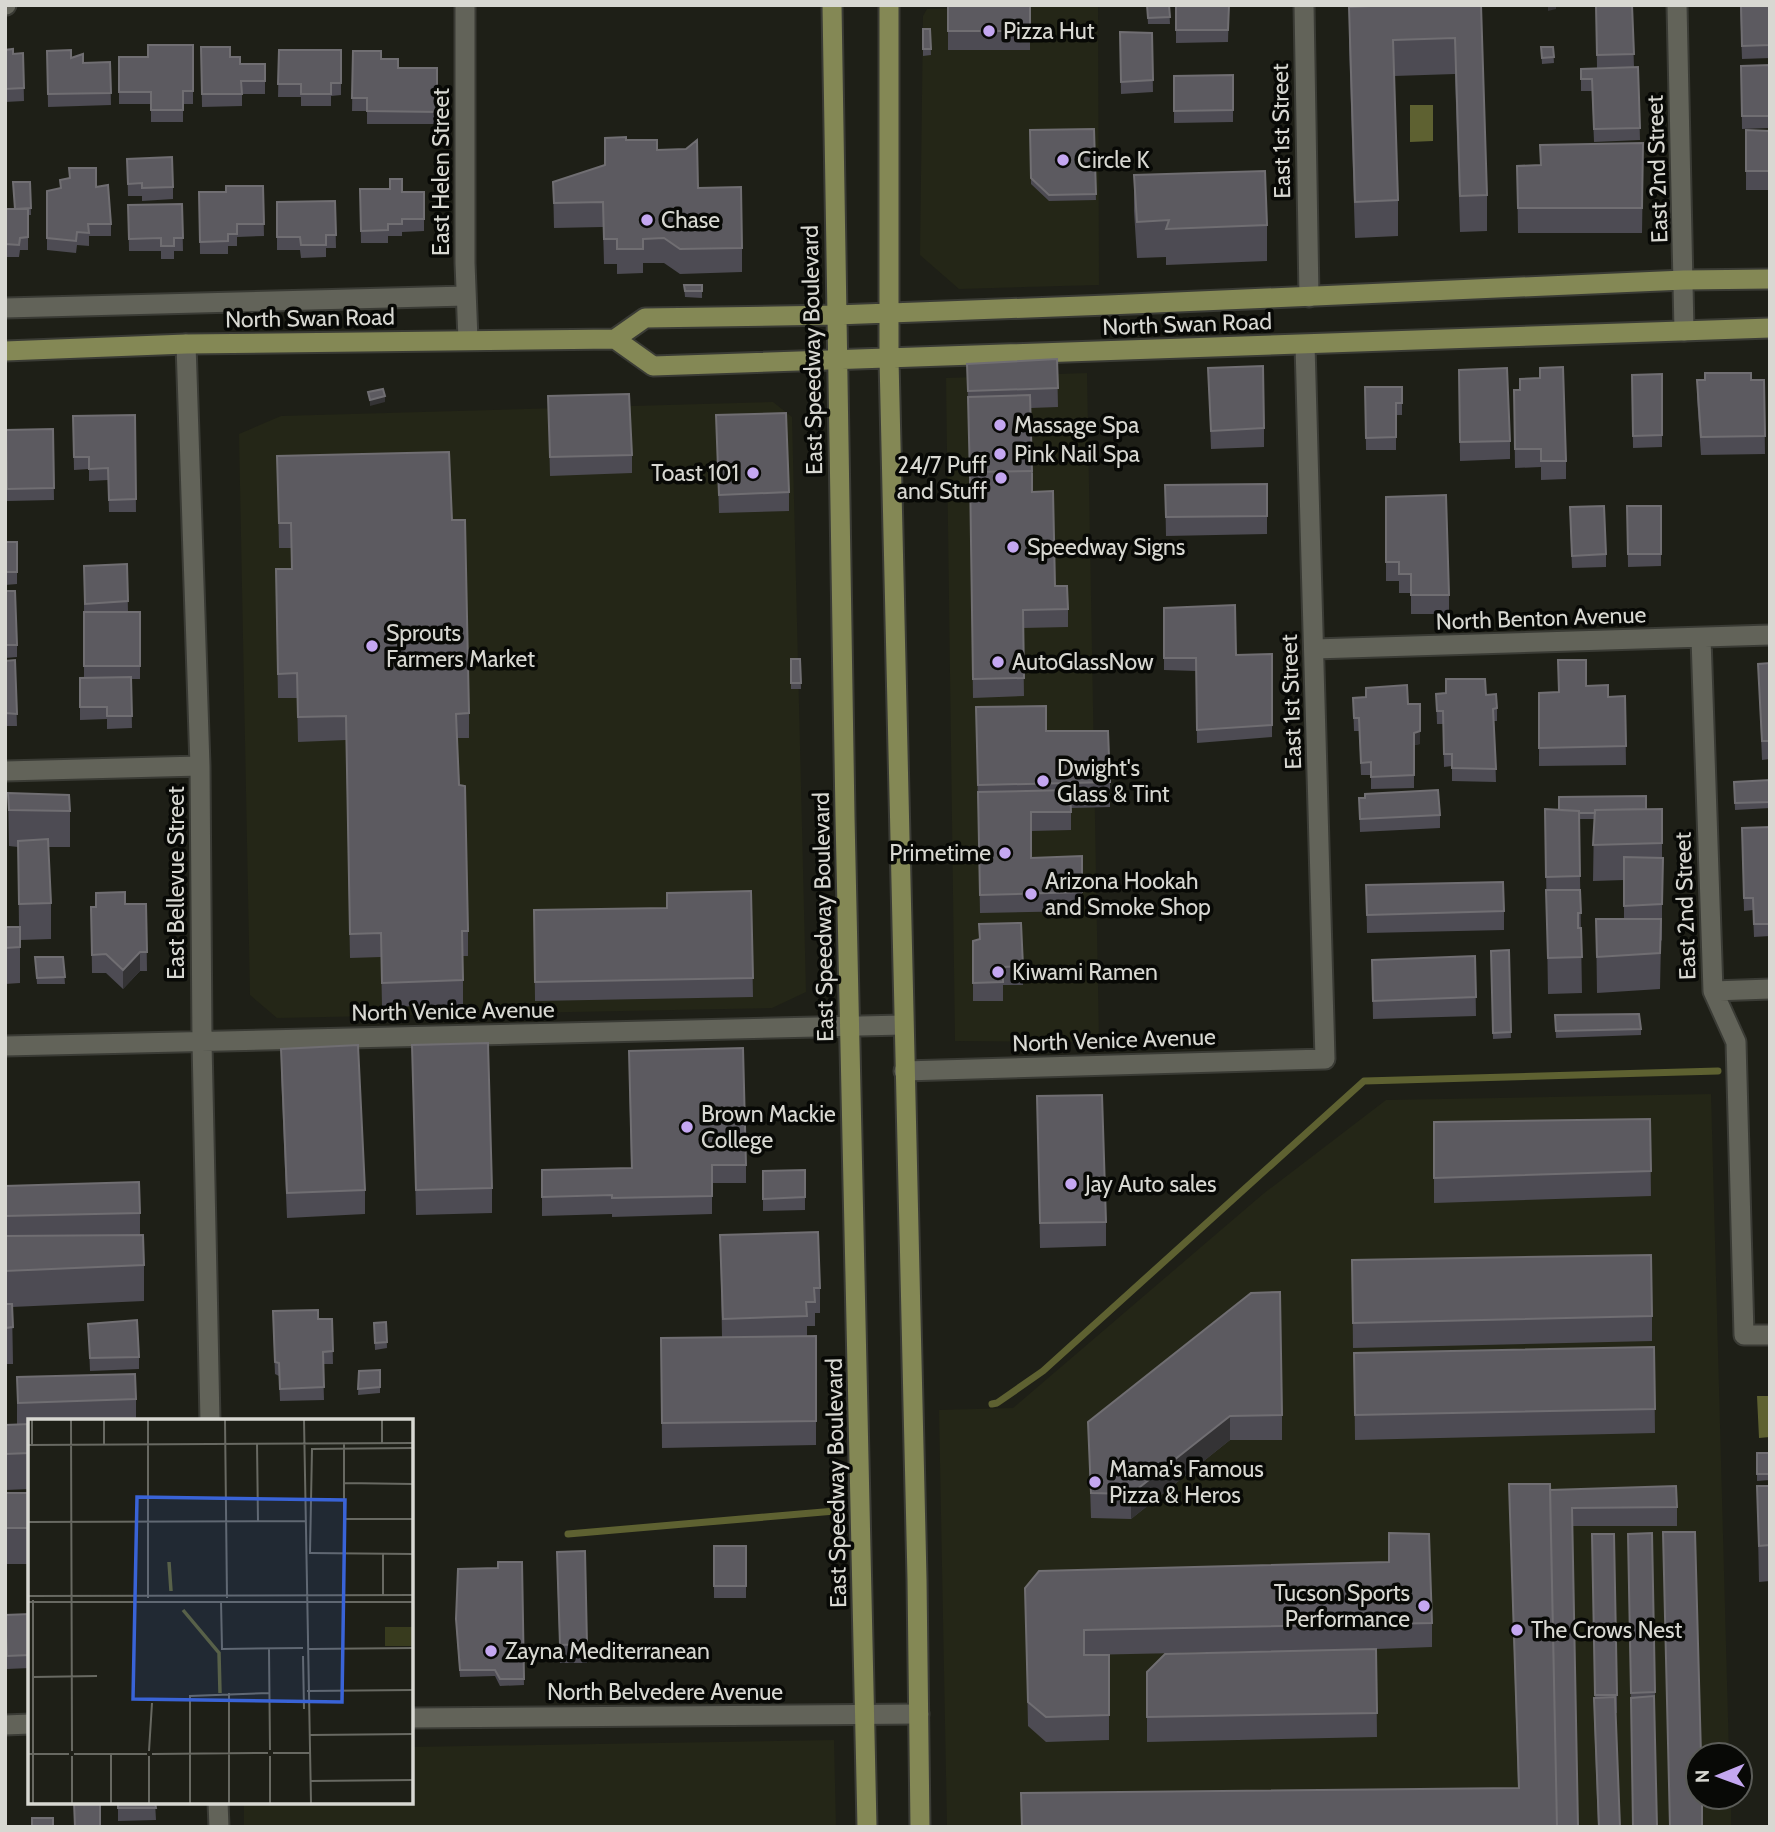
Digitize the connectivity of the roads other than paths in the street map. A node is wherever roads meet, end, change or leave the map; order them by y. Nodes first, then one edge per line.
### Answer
1 (465, 5) edge
2 (832, 5) edge
3 (889, 5) edge
4 (1304, 5) edge
5 (1677, 5) edge
6 (1770, 279) edge
7 (1684, 280) junction
8 (466, 296) junction
9 (1309, 297) junction
10 (5, 308) edge
11 (889, 312) junction
12 (836, 315) junction
13 (1770, 328) edge
14 (1684, 331) junction
15 (615, 338) junction
16 (467, 340) junction
17 (186, 344) junction
18 (1305, 345) junction
19 (5, 351) edge
20 (889, 359) junction
21 (837, 360) junction
22 (1770, 635) edge
23 (1701, 638) junction
24 (1314, 649) junction
25 (200, 766) junction
26 (5, 771) edge
27 (1770, 989) edge
28 (1713, 991) junction
29 (902, 1025) junction
30 (850, 1026) junction
31 (202, 1042) junction
32 (5, 1046) edge
33 (1325, 1059) joint
34 (904, 1071) junction
35 (1770, 1335) edge
36 (211, 1419) edge
37 (919, 1714) junction
38 (865, 1715) junction
39 (413, 1718) edge
40 (28, 1724) edge
41 (5, 1725) edge
42 (218, 1804) edge
43 (219, 1827) edge
44 (867, 1827) edge
45 (920, 1827) edge

1 - 8 street, East Helen Street
2 - 12 main road, East Speedway Boulevard
3 - 11 main road
4 - 9 street, East 1st Street
5 - 7 street, East 2nd Street
6 - 7 main road, North Swan Road
7 - 9 main road, North Swan Road
7 - 14 street, East 2nd Street
8 - 10 street, North Swan Road
8 - 16 street, East Helen Street
9 - 11 main road, North Swan Road
11 - 12 main road, North Swan Road
11 - 20 main road
12 - 15 main road, North Swan Road
12 - 21 main road, East Speedway Boulevard
13 - 14 main road, North Swan Road
14 - 18 main road, North Swan Road
15 - 16 main road, North Swan Road
15 - 21 main road, North Swan Road
16 - 17 main road, North Swan Road
17 - 19 main road, North Swan Road
17 - 25 street, East Bellevue Street
18 - 20 main road, North Swan Road
18 - 24 street, East 1st Street
20 - 21 main road, North Swan Road
20 - 29 main road
21 - 30 main road, East Speedway Boulevard
22 - 23 street, North Benton Avenue
23 - 24 street, North Benton Avenue
23 - 28 street, East 2nd Street
24 - 33 street, East 1st Street
25 - 26 street
25 - 31 street, East Bellevue Street
27 - 28 street
28 - 35 street, East 2nd Street
29 - 30 street, North Venice Avenue
29 - 34 main road
30 - 31 street, North Venice Avenue
30 - 38 main road, East Speedway Boulevard
31 - 32 street, North Venice Avenue
31 - 36 street, East Bellevue Street
33 - 34 street, North Venice Avenue
34 - 37 main road
37 - 38 street, North Belvedere Avenue
37 - 45 main road
38 - 39 street, North Belvedere Avenue
38 - 44 main road, East Speedway Boulevard
40 - 41 street
42 - 43 street

